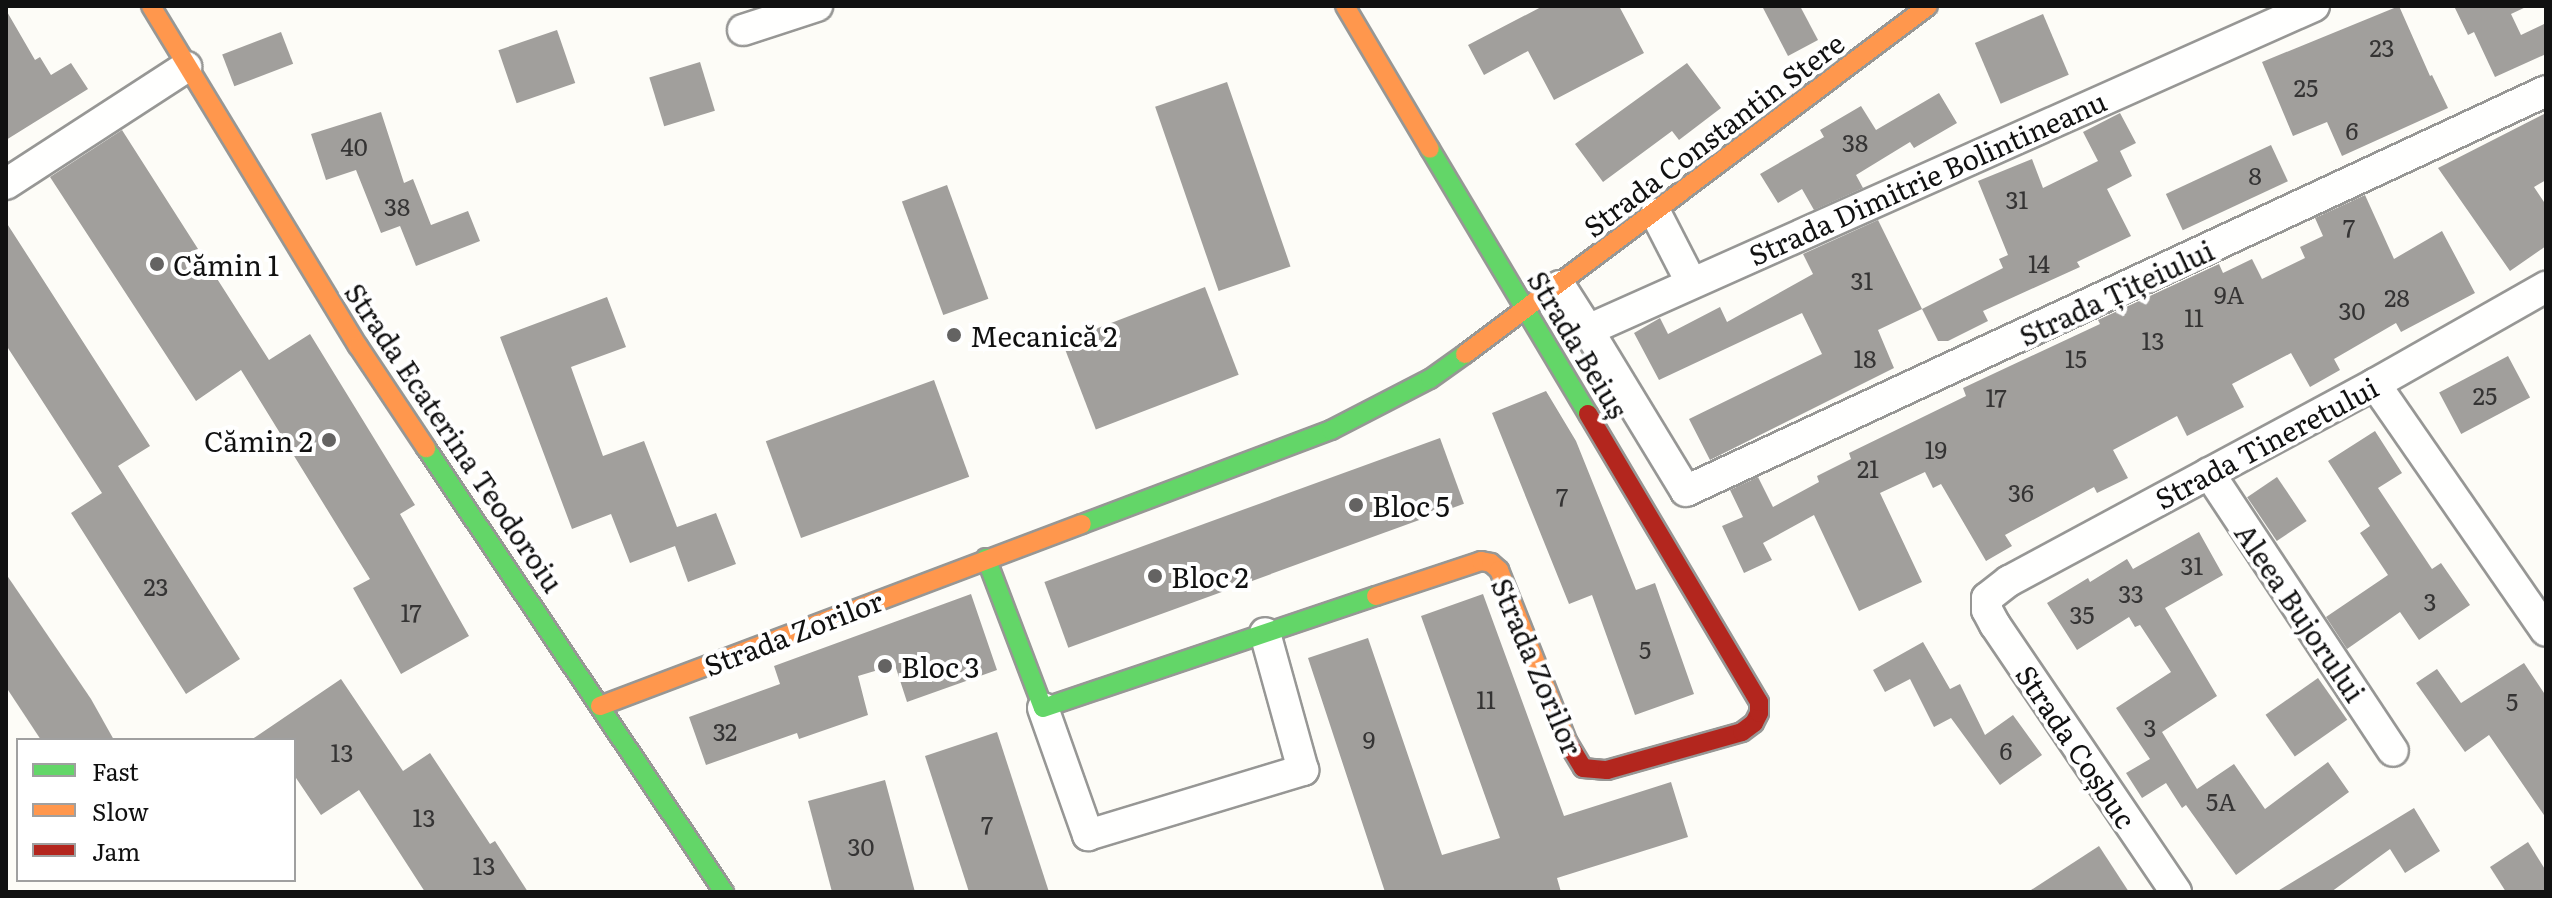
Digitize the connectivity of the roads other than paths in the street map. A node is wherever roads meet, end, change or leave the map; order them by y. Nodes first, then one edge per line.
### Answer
1 (151, 6) edge
2 (817, 6) edge
3 (1345, 6) edge
4 (1928, 6) edge
5 (2314, 6) edge
6 (743, 30) dead end
7 (186, 67) junction
8 (2546, 91) edge
9 (6, 184) edge
10 (1656, 214) junction
11 (1565, 282) junction
12 (1691, 282) junction
13 (2546, 287) edge
14 (1527, 310) junction
15 (1588, 330) junction
16 (2375, 384) junction
17 (2209, 473) junction
18 (986, 558) junction
19 (1987, 598) joint
20 (2546, 631) edge
21 (1265, 633) junction
22 (600, 706) junction
23 (1043, 708) junction
24 (1759, 713) joint
25 (2393, 751) dead end
26 (724, 892) edge
27 (2176, 892) edge

1 - 7 street, Strada Ecaterina Teodoroiu
2 - 6 street
3 - 14 street, Strada Beiuș
4 - 10 street, Strada Constantin Stere
5 - 12 street, Strada Dimitrie Bolintineanu
7 - 9 street
7 - 22 street, Strada Ecaterina Teodoroiu
8 - 15 street, Strada Țițeiului
10 - 11 street, Strada Constantin Stere
10 - 12 street
11 - 14 street, Strada Zorilor
11 - 15 street
12 - 15 street, Strada Dimitrie Bolintineanu
13 - 16 street, Strada Tineretului
14 - 18 street, Strada Zorilor
14 - 24 street, Strada Beiuș
16 - 17 street, Strada Tineretului
16 - 20 street
17 - 19 street, Strada Tineretului
17 - 25 street, Aleea Bujorului
18 - 22 street, Strada Zorilor
18 - 23 street
19 - 27 street, Strada Coșbuc
21 - 23 street, Strada Zorilor
21 - 23 street
21 - 24 street, Strada Zorilor
22 - 26 street, Strada Ecaterina Teodoroiu

